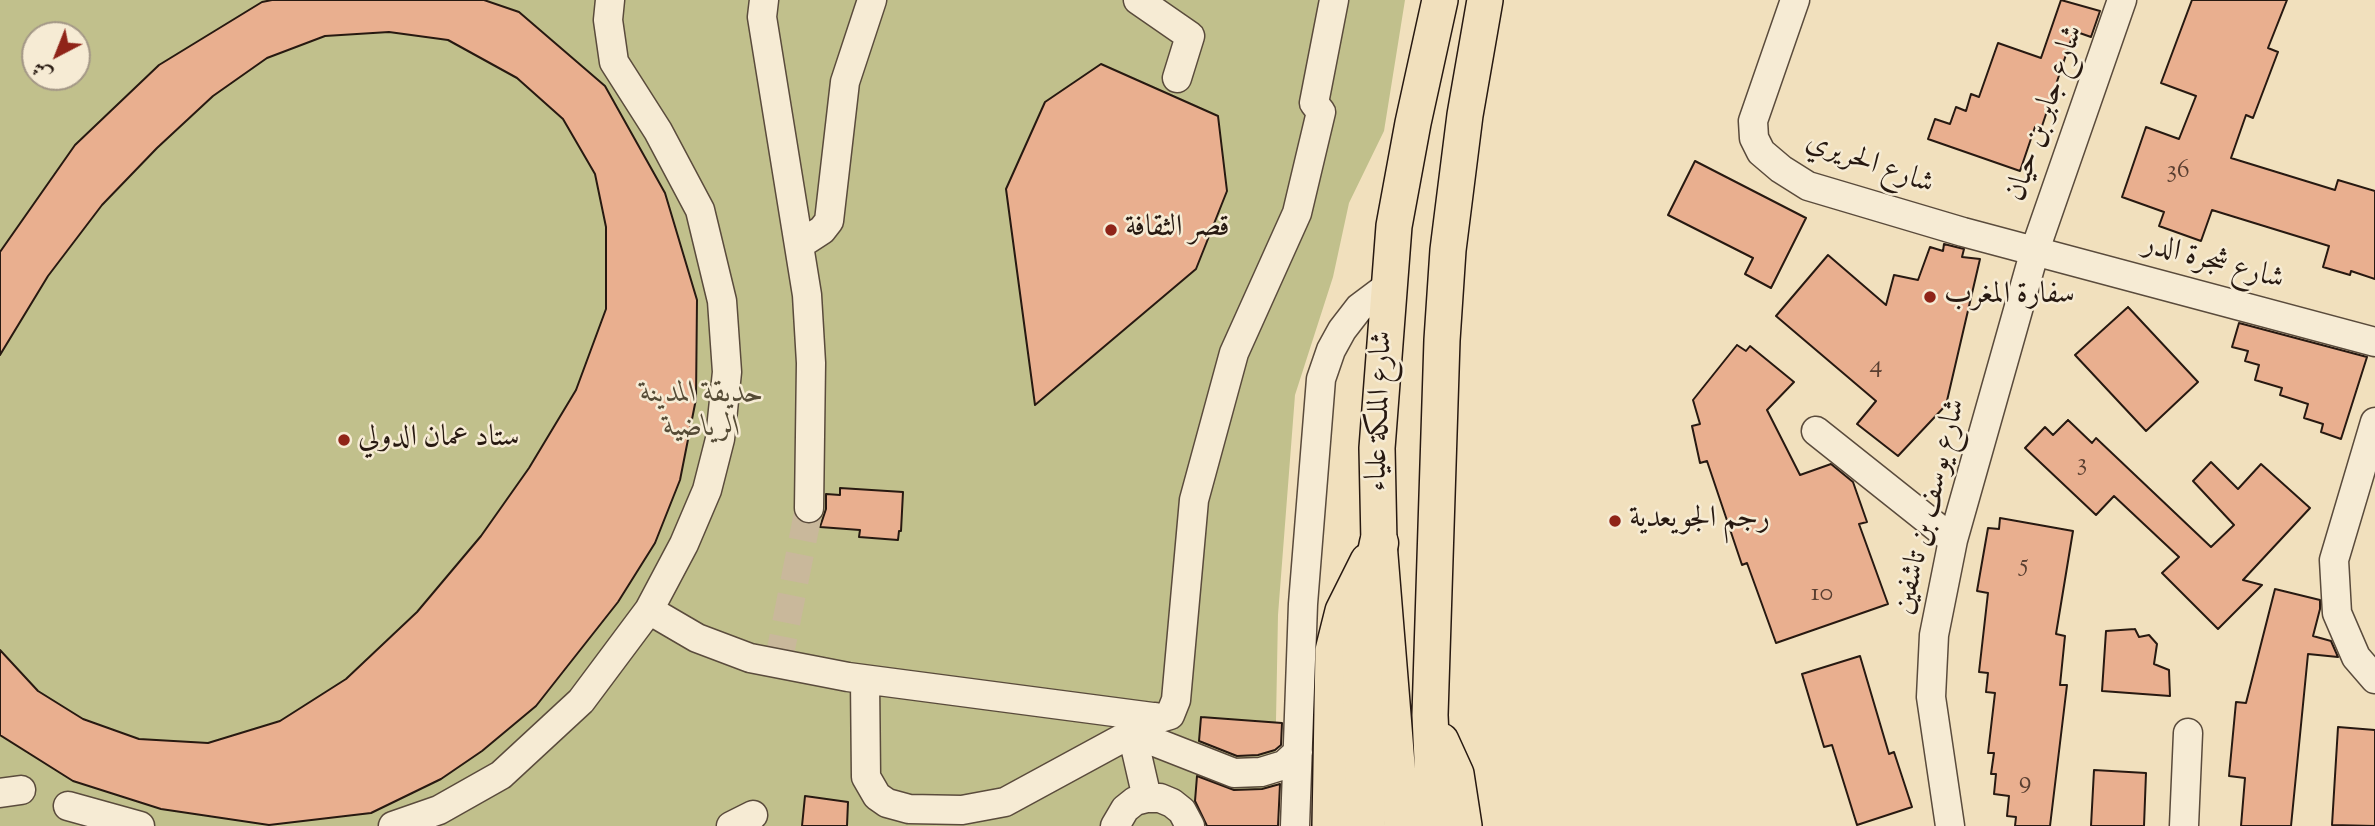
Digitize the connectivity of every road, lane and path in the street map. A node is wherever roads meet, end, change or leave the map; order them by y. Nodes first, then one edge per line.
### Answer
1 (610, 0) edge
2 (764, 0) edge
3 (872, 0) edge
4 (1138, 0) edge
5 (1334, 0) edge
6 (1440, 0) edge
7 (1485, 0) edge
8 (1795, 0) edge
9 (2122, 0) edge
10 (1177, 79) dead end
11 (799, 245) junction
12 (2035, 250) junction
13 (1387, 287) junction
14 (2375, 342) edge
15 (2375, 422) edge
16 (1816, 431) dead end
17 (809, 508) tunnel mouth
18 (1953, 540) junction
19 (1379, 542) junction
20 (649, 610) junction
21 (2375, 679) edge
22 (865, 680) junction
23 (1430, 715) junction
24 (1144, 725) junction
25 (2188, 733) dead end
26 (1297, 751) junction
27 (1147, 797) junction
28 (68, 806) dead end
29 (140, 826) edge
30 (393, 826) edge
31 (1115, 826) edge
32 (1190, 826) edge
33 (1295, 826) edge
34 (1330, 826) edge
35 (1366, 826) edge
36 (1402, 826) edge
37 (1435, 826) edge
38 (1464, 826) edge
39 (1950, 826) edge
40 (2184, 826) edge

1 - 20 street
2 - 11 street
3 - 11 street
4 - 10 street
5 - 24 street
6 - 13 main road, شارع الملكة علياء
7 - 23 main road, شارع الملكة علياء
8 - 12 street, شارع الحريري
9 - 12 street, شارع جابر بن حيان
11 - 17 street
12 - 14 street, شارع شجرة الدر
12 - 18 street, شارع يوسف بن تاشفين
13 - 19 main road, شارع الملكة علياء
13 - 26 street
15 - 21 street
16 - 18 street
18 - 39 street, شارع يوسف بن تاشفين
19 - 34 main road
19 - 35 highway
19 - 36 main road, شارع الملكة علياء
20 - 22 street
20 - 30 street
22 - 24 street
22 - 24 street
23 - 37 main road, شارع الملكة علياء
23 - 38 main road
24 - 26 street
24 - 27 street
25 - 40 street
26 - 33 street
27 - 31 street
27 - 32 street
28 - 29 street

